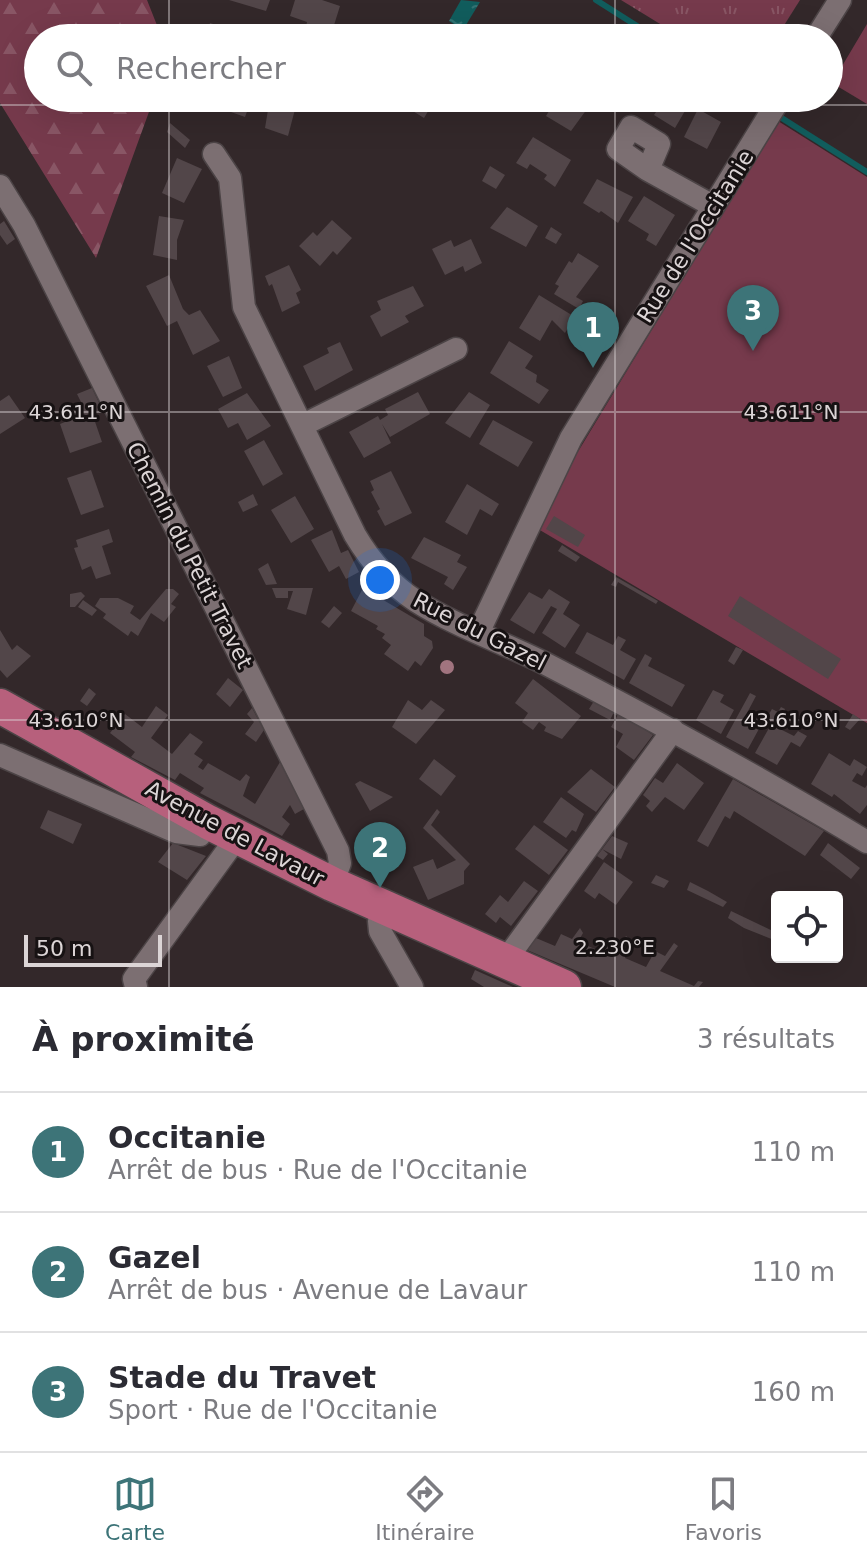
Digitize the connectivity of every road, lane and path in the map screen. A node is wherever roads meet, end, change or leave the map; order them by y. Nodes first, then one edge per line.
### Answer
1 (840, 0) edge
2 (825, 24) edge
3 (772, 112) edge
4 (214, 154) dead end
5 (648, 170) dead end
6 (0, 186) edge
7 (713, 206) junction
8 (456, 349) dead end
9 (303, 425) junction
10 (479, 631) junction
11 (0, 706) edge
12 (673, 730) junction
13 (0, 755) edge
14 (223, 829) junction
15 (867, 842) edge
16 (332, 884) junction
17 (385, 909) junction
18 (505, 961) junction
19 (133, 984) edge
20 (412, 987) edge
21 (564, 987) edge

1 - 2 street
3 - 7 street, Rue de l'Occitanie
4 - 9 street, Rue du Gazel
5 - 7 street
6 - 16 street, Chemin du Petit Travet
7 - 10 street, Rue de l'Occitanie
8 - 9 street
9 - 10 street, Rue du Gazel
10 - 12 street, Rue du Gazel
11 - 14 main road, Avenue de Lavaur
12 - 15 street, Rue du Gazel
12 - 18 street
13 - 14 street
14 - 16 main road, Avenue de Lavaur
14 - 19 street
16 - 17 main road, Avenue de Lavaur
17 - 18 main road, Avenue de Lavaur
17 - 20 street
18 - 21 main road, Avenue de Lavaur

